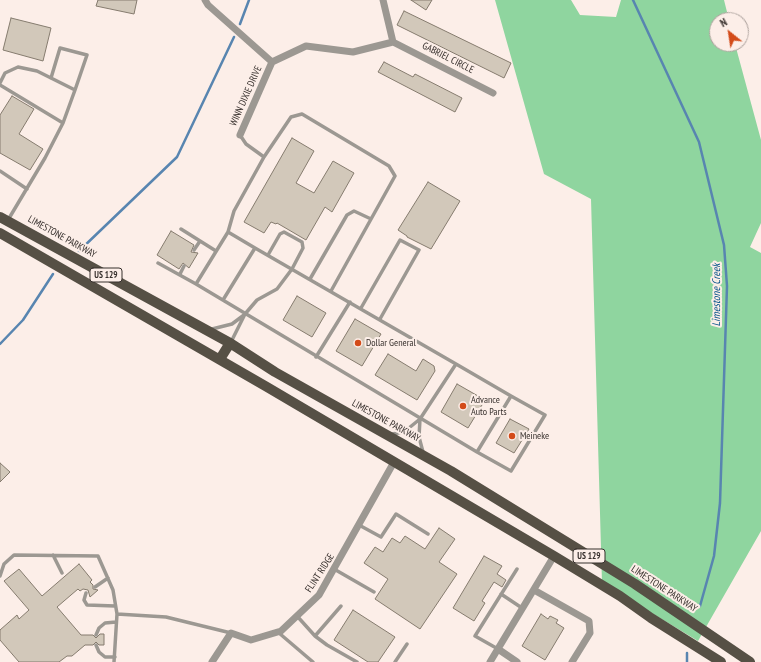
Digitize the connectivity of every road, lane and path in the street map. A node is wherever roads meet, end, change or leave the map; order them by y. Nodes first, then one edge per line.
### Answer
1 (205, 0) edge
2 (383, 0) edge
3 (393, 42) junction
4 (272, 62) junction
5 (51, 78) junction
6 (0, 84) edge
7 (75, 90) junction
8 (493, 93) dead end
9 (63, 123) junction
10 (240, 135) joint
11 (264, 157) junction
12 (0, 171) edge
13 (27, 189) junction
14 (4, 219) edge
15 (371, 219) junction
16 (181, 229) dead end
17 (228, 232) junction
18 (0, 233) edge
19 (200, 241) junction
20 (255, 248) junction
21 (194, 250) dead end
22 (216, 251) junction
23 (268, 255) junction
24 (158, 263) dead end
25 (184, 266) dead end
26 (292, 269) junction
27 (180, 274) junction
28 (310, 279) junction
29 (196, 284) junction
30 (331, 291) junction
31 (223, 300) junction
32 (350, 302) junction
33 (361, 308) junction
34 (245, 314) junction
35 (380, 319) junction
36 (205, 329) junction
37 (230, 343) junction
38 (316, 357) junction
39 (220, 359) junction
40 (456, 364) junction
41 (510, 396) junction
42 (420, 419) junction
43 (387, 435) junction
44 (477, 452) junction
45 (424, 455) junction
46 (394, 462) junction
47 (359, 525) junction
48 (428, 534) dead end
49 (565, 540) junction
50 (53, 555) junction
51 (554, 556) junction
52 (334, 569) junction
53 (517, 570) dead end
54 (62, 573) dead end
55 (0, 576) edge
56 (108, 578) junction
57 (95, 587) dead end
58 (534, 590) junction
59 (374, 592) dead end
60 (86, 593) dead end
61 (501, 594) junction
62 (115, 606) junction
63 (341, 606) dead end
64 (523, 608) junction
65 (117, 614) junction
66 (297, 616) junction
67 (116, 622) junction
68 (278, 632) junction
69 (96, 634) dead end
70 (231, 634) junction
71 (315, 636) junction
72 (407, 644) dead end
73 (96, 645) dead end
74 (498, 649) junction
75 (115, 657) junction
76 (114, 662) edge
77 (212, 662) edge
78 (313, 662) edge
79 (357, 662) edge
80 (396, 662) edge
81 (490, 662) edge
82 (516, 662) edge
83 (572, 662) edge
84 (722, 662) edge
85 (750, 662) edge

1 - 4 street, WINN DIXIE DRIVE
2 - 3 street
3 - 4 street
3 - 8 street, GABRIEL CIRCLE
4 - 10 street, WINN DIXIE DRIVE
5 - 6 lane
5 - 7 lane
5 - 7 lane
6 - 9 lane
7 - 9 lane
9 - 13 lane
10 - 11 lane
11 - 15 lane
11 - 17 lane
12 - 13 lane
13 - 14 lane
14 - 36 main road, LIMESTONE PARKWAY / US 129
15 - 28 lane
15 - 30 lane
16 - 19 lane
17 - 20 lane
17 - 22 lane
18 - 39 main road, US 129
19 - 21 lane
19 - 22 lane
20 - 23 lane
20 - 31 lane
22 - 29 lane
23 - 26 lane
23 - 26 lane
24 - 27 lane
25 - 27 lane
26 - 28 lane
26 - 34 lane
27 - 29 lane
28 - 30 lane
29 - 31 lane
30 - 32 lane
31 - 34 lane
32 - 33 lane
32 - 38 lane
33 - 35 lane
33 - 35 lane
34 - 36 lane
34 - 37 lane
34 - 38 lane
35 - 40 lane
36 - 37 main road, LIMESTONE PARKWAY / US 129
37 - 39 main road
37 - 43 main road, LIMESTONE PARKWAY / US 129
38 - 42 lane
39 - 46 main road, US 129
40 - 41 lane
40 - 42 lane
41 - 44 lane
41 - 44 lane
42 - 43 lane
42 - 44 lane
42 - 45 lane
43 - 45 main road, LIMESTONE PARKWAY / US 129
45 - 49 main road, LIMESTONE PARKWAY / US 129
46 - 47 street, FLINT RIDGE
46 - 51 main road, US 129
47 - 48 lane
47 - 52 street, FLINT RIDGE
49 - 51 main road
49 - 85 main road, LIMESTONE PARKWAY / US 129
50 - 54 lane
50 - 55 lane
50 - 56 lane
51 - 58 street
51 - 84 main road, US 129
52 - 59 lane
52 - 66 street, FLINT RIDGE
53 - 61 lane
56 - 57 lane
56 - 62 lane
58 - 64 street
58 - 83 street
60 - 62 lane
61 - 64 lane
61 - 74 lane
62 - 65 lane
63 - 71 lane
64 - 74 street
65 - 67 lane
65 - 70 lane
66 - 68 street, FLINT RIDGE
66 - 71 lane
67 - 69 lane
67 - 75 lane
68 - 70 street, FLINT RIDGE
68 - 78 lane
70 - 77 street
71 - 79 lane
72 - 80 lane
73 - 75 lane
74 - 81 street
74 - 82 street
75 - 76 lane

